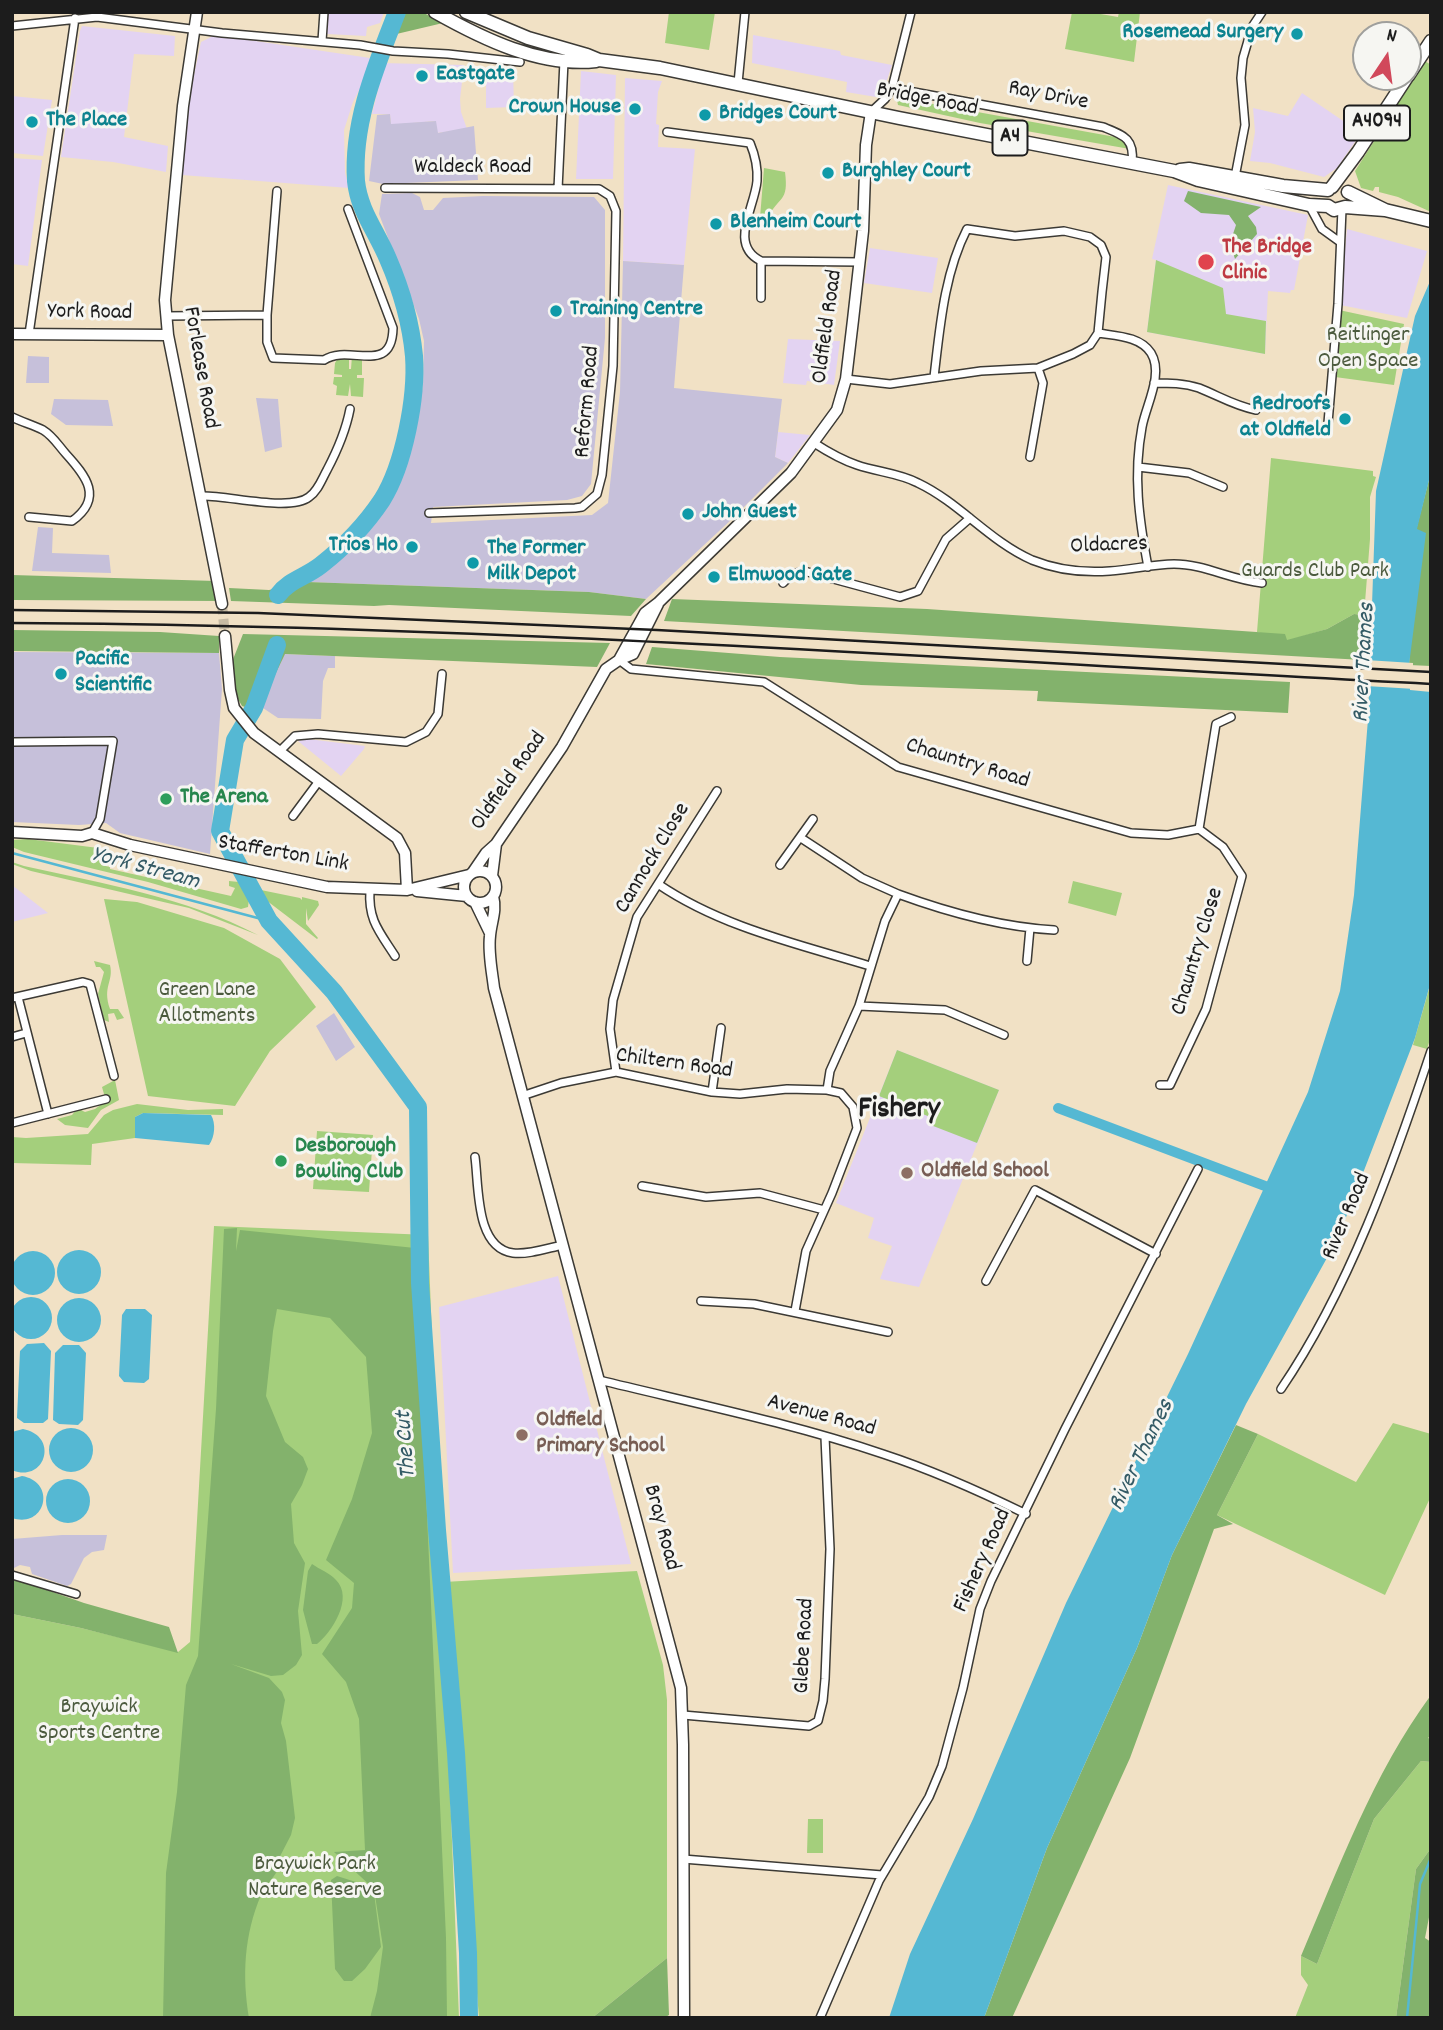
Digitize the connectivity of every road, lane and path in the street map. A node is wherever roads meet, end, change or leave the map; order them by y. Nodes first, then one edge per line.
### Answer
1 (197, 12) edge
2 (324, 12) edge
3 (435, 12) edge
4 (466, 12) edge
5 (745, 12) edge
6 (911, 12) edge
7 (1262, 12) edge
8 (75, 19) junction
9 (12, 26) edge
10 (194, 29) junction
11 (505, 30) junction
12 (322, 41) junction
13 (600, 60) junction
14 (564, 61) junction
15 (520, 62) dead end
16 (738, 83) junction
17 (892, 88) junction
18 (1398, 91) edge
19 (871, 112) junction
20 (667, 132) dead end
21 (1132, 163) junction
22 (1347, 169) junction
23 (1174, 171) junction
24 (1235, 177) junction
25 (385, 188) dead end
26 (1330, 188) junction
27 (558, 189) junction
28 (277, 191) dead end
29 (1348, 191) junction
30 (1309, 205) junction
31 (1328, 206) junction
32 (1343, 208) junction
33 (348, 209) dead end
34 (1385, 210) junction
35 (1431, 221) edge
36 (1340, 242) junction
37 (761, 261) junction
38 (860, 262) junction
39 (761, 298) dead end
40 (267, 314) junction
41 (166, 316) junction
42 (1098, 333) junction
43 (12, 334) edge
44 (29, 334) junction
45 (168, 335) junction
46 (1038, 368) junction
47 (934, 377) junction
48 (846, 379) junction
49 (1154, 383) junction
50 (350, 409) dead end
51 (1256, 410) dead end
52 (12, 417) edge
53 (338, 419) dead end
54 (348, 421) junction
55 (1328, 423) dead end
56 (814, 443) junction
57 (1030, 457) dead end
58 (1138, 467) junction
59 (1223, 487) dead end
60 (202, 496) junction
61 (429, 513) dead end
62 (29, 517) dead end
63 (970, 518) junction
64 (1147, 567) junction
65 (783, 583) dead end
66 (1262, 583) dead end
67 (222, 604) tunnel mouth
68 (225, 636) tunnel mouth
69 (619, 660) junction
70 (442, 674) dead end
71 (1231, 718) dead end
72 (12, 742) edge
73 (280, 751) junction
74 (319, 780) junction
75 (717, 791) dead end
76 (293, 816) dead end
77 (813, 819) dead end
78 (1199, 829) junction
79 (12, 832) edge
80 (92, 833) junction
81 (802, 838) junction
82 (496, 844) junction
83 (780, 865) dead end
84 (471, 873) junction
85 (492, 876) junction
86 (658, 884) junction
87 (370, 890) junction
88 (407, 890) junction
89 (898, 894) junction
90 (494, 896) junction
91 (471, 899) junction
92 (1030, 928) junction
93 (1054, 930) dead end
94 (490, 933) junction
95 (395, 956) dead end
96 (1027, 961) dead end
97 (870, 966) junction
98 (15, 998) edge
99 (859, 1006) junction
100 (721, 1028) dead end
101 (26, 1033) junction
102 (1004, 1035) dead end
103 (12, 1037) edge
104 (1431, 1051) edge
105 (616, 1072) junction
106 (114, 1076) dead end
107 (1160, 1085) dead end
108 (827, 1090) junction
109 (712, 1091) junction
110 (522, 1096) junction
111 (106, 1099) dead end
112 (48, 1114) junction
113 (12, 1123) edge
114 (475, 1157) dead end
115 (1198, 1169) dead end
116 (642, 1186) dead end
117 (824, 1210) junction
118 (563, 1245) junction
119 (1156, 1254) junction
120 (986, 1280) dead end
121 (701, 1300) dead end
122 (795, 1311) junction
123 (888, 1332) dead end
124 (599, 1380) junction
125 (1281, 1389) dead end
126 (825, 1437) junction
127 (1026, 1514) junction
128 (12, 1575) edge
129 (76, 1594) dead end
130 (683, 1715) junction
131 (683, 1859) junction
132 (882, 1875) junction
133 (684, 2018) edge
134 (820, 2018) edge

1 - 10 main road, Forlease Road
2 - 12 street
3 - 14 main road, Bridge Road / A4
4 - 11 main road, Bridge Road / A4
5 - 16 street
6 - 17 street
7 - 24 street
8 - 9 street
8 - 10 street
8 - 44 street
10 - 12 street
10 - 41 main road, Forlease Road
11 - 13 main road, Bridge Road / A4
11 - 14 main road, Bridge Road
12 - 15 street
13 - 14 main road, Bridge Road / A4
13 - 16 main road, Bridge Road / A4
14 - 27 street, Waldeck Road
16 - 19 main road, Bridge Road / A4
17 - 19 street
17 - 21 street, Ray Drive
18 - 22 main road, A4094
19 - 21 main road, Bridge Road / A4
19 - 38 main road, Oldfield Road
20 - 37 street
21 - 23 main road, Bridge Road / A4
22 - 26 main road, A4094
22 - 29 main road, A4094
23 - 24 main road, A4
23 - 30 main road, Bridge Road / A4
24 - 26 main road, A4
25 - 27 street, Waldeck Road
26 - 29 main road, A4
26 - 31 main road
27 - 61 street, Reform Road
28 - 40 street
29 - 32 main road
29 - 34 main road, A4
30 - 31 main road, Bridge Road / A4
30 - 36 street
31 - 32 main road, A4
32 - 34 main road, A4
32 - 36 street
33 - 40 street
34 - 35 main road, A4
36 - 55 street
37 - 38 street
37 - 39 street
38 - 48 main road, Oldfield Road
40 - 41 street
41 - 45 main road, Forlease Road
42 - 46 street
42 - 47 street
42 - 49 street
43 - 44 main road, York Road
44 - 45 main road, York Road
45 - 60 main road, Forlease Road
46 - 47 street
46 - 57 street
47 - 48 street
48 - 56 main road, Oldfield Road
49 - 51 street
49 - 58 street
50 - 54 street
52 - 62 street
53 - 54 street
54 - 60 street
56 - 63 street, Oldacres
56 - 69 main road, Oldfield Road
58 - 59 street
58 - 64 street
60 - 67 main road, Forlease Road
63 - 64 street, Oldacres
63 - 65 street
64 - 66 street, Oldacres
68 - 73 main road
69 - 78 street, Chauntry Road
69 - 82 main road, Oldfield Road
70 - 73 street
71 - 78 street
72 - 80 street
73 - 74 main road
74 - 76 street
74 - 88 main road
75 - 86 street, Cannock Close
77 - 81 street
78 - 107 street, Chauntry Close
79 - 80 main road
80 - 87 main road, Stafferton Link
81 - 83 street
81 - 89 street
82 - 84 main road, Oldfield Road
82 - 85 main road
84 - 85 main road, Oldfield Road
84 - 88 main road, Stafferton Link
84 - 91 main road
85 - 90 main road
86 - 97 street
86 - 105 street, Cannock Close
87 - 88 main road, Stafferton Link
87 - 95 street
88 - 91 main road
89 - 92 street
89 - 97 street
90 - 91 main road
90 - 94 main road, Bray Road
91 - 94 main road
92 - 93 street
92 - 96 street
94 - 110 main road, Bray Road
97 - 99 street
98 - 101 street
98 - 106 street
99 - 102 street
99 - 108 street
100 - 109 street
101 - 103 street
101 - 112 street
104 - 125 street, River Road
105 - 109 street, Chiltern Road
105 - 110 street, Chiltern Road
108 - 109 street, Chiltern Road
108 - 117 street
110 - 118 main road, Bray Road
111 - 112 street
112 - 113 street
114 - 118 street
115 - 119 street, Fishery Road
116 - 117 street
117 - 122 street
118 - 124 main road, Bray Road
119 - 120 street
119 - 127 street, Fishery Road
121 - 122 street
122 - 123 street
124 - 126 street, Avenue Road
124 - 130 main road, Bray Road
126 - 127 street, Avenue Road
126 - 130 street, Glebe Road
127 - 132 street, Fishery Road
128 - 129 street
130 - 131 main road, Bray Road
131 - 132 street
131 - 133 main road, Bray Road
132 - 134 street, Fishery Road

